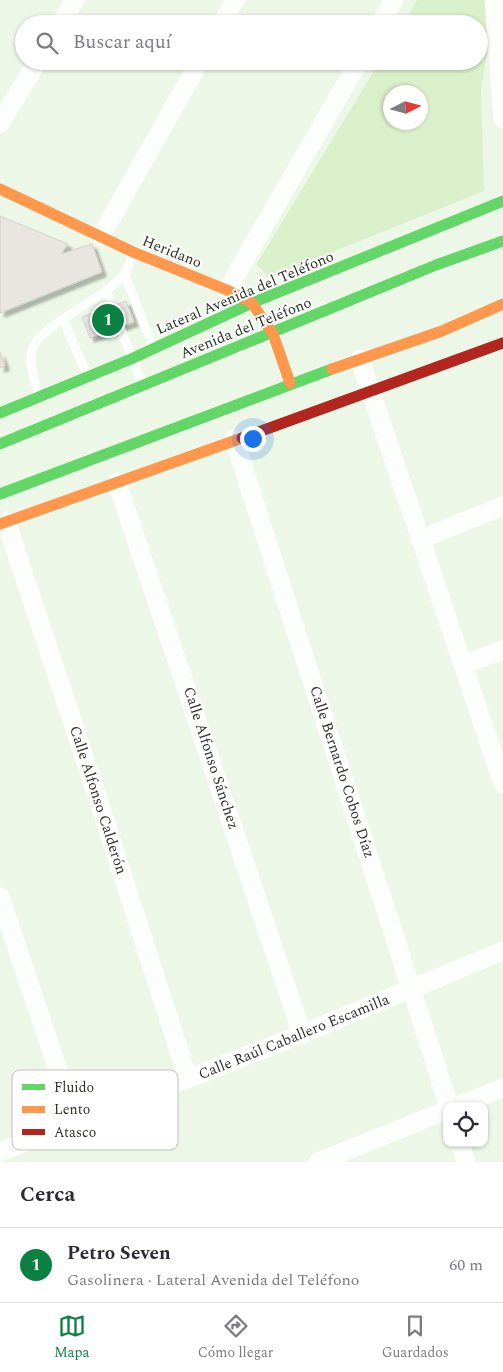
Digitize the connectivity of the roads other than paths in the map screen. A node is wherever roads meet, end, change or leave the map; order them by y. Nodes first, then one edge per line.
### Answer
1 (75, 0) edge
2 (236, 0) edge
3 (394, 0) edge
4 (494, 0) edge
5 (66, 15) edge
6 (227, 15) edge
7 (385, 15) edge
8 (33, 70) edge
9 (195, 70) edge
10 (354, 70) edge
11 (503, 119) edge
12 (0, 124) edge
13 (0, 189) edge
14 (503, 202) edge
15 (101, 236) junction
16 (503, 240) edge
17 (133, 252) junction
18 (125, 275) junction
19 (227, 290) junction
20 (106, 291) junction
21 (252, 303) junction
22 (503, 304) edge
23 (63, 319) junction
24 (273, 334) junction
25 (503, 343) edge
26 (154, 349) junction
27 (131, 359) junction
28 (360, 359) junction
29 (88, 378) junction
30 (290, 382) junction
31 (143, 386) junction
32 (371, 392) junction
33 (40, 397) junction
34 (0, 413) edge
35 (234, 439) junction
36 (0, 444) edge
37 (117, 482) junction
38 (0, 494) edge
39 (503, 506) edge
40 (3, 523) edge
41 (421, 539) junction
42 (503, 650) edge
43 (464, 664) junction
44 (503, 784) edge
45 (0, 897) edge
46 (503, 951) edge
47 (410, 990) junction
48 (302, 1034) junction
49 (58, 1070) edge
50 (188, 1079) junction
51 (178, 1083) edge
52 (503, 1088) edge
53 (448, 1102) edge
54 (467, 1102) edge
55 (443, 1112) edge
56 (461, 1147) edge
57 (12, 1148) edge
58 (0, 1152) edge
59 (318, 1162) edge
60 (466, 1162) edge

1 - 5 street
2 - 6 street
3 - 7 street
4 - 11 street
8 - 12 street
9 - 15 street
10 - 19 street
13 - 15 street, Heridano
14 - 21 street, Lateral Avenida del Teléfono
15 - 17 street, Heridano
16 - 24 street, Avenida del Teléfono
17 - 18 lane
17 - 19 street, Heridano
18 - 20 lane
18 - 26 lane
19 - 21 street, Heridano
20 - 23 lane
20 - 27 lane
21 - 24 street, Heridano
21 - 26 street, Lateral Avenida del Teléfono
22 - 28 street
23 - 29 lane
23 - 33 lane
24 - 30 street, Heridano
24 - 31 street, Avenida del Teléfono
25 - 32 street
26 - 27 street, Lateral Avenida del Teléfono
27 - 29 street, Lateral Avenida del Teléfono
27 - 31 lane
28 - 30 street
28 - 32 street
29 - 33 street, Lateral Avenida del Teléfono
30 - 38 street
31 - 36 street, Avenida del Teléfono
32 - 35 street
32 - 41 street
33 - 34 street, Lateral Avenida del Teléfono
35 - 37 street
35 - 47 street, Calle Bernardo Cobos Díaz
37 - 40 street
37 - 48 street, Calle Alfonso Sánchez
39 - 41 street
40 - 50 street, Calle Alfonso Calderón
41 - 43 street
42 - 43 street
43 - 44 street
45 - 49 street
46 - 47 street, Calle Raúl Caballero Escamilla
47 - 48 street, Calle Raúl Caballero Escamilla
47 - 53 street, Calle Bernardo Cobos Díaz
48 - 50 street, Calle Raúl Caballero Escamilla
50 - 51 street, Calle Raúl Caballero Escamilla
52 - 54 street
55 - 59 street
56 - 60 street
57 - 58 street, Calle Raúl Caballero Escamilla

